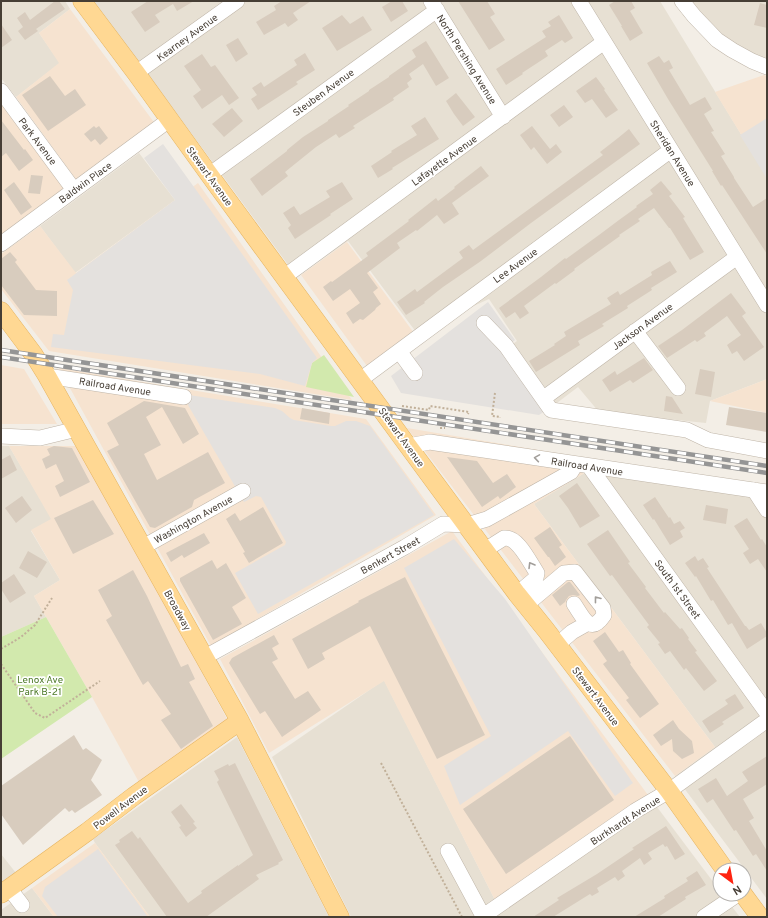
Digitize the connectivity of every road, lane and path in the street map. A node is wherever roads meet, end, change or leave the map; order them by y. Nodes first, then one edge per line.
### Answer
1 (82, 1) edge
2 (237, 1) edge
3 (579, 1) edge
4 (682, 1) edge
5 (434, 6) edge
6 (604, 42) junction
7 (767, 67) edge
8 (136, 73) junction
9 (1, 92) edge
10 (503, 117) junction
11 (169, 120) junction
12 (671, 150) junction
13 (209, 175) junction
14 (74, 190) junction
15 (1, 244) edge
16 (737, 257) junction
17 (284, 277) junction
18 (767, 305) edge
19 (1, 311) edge
20 (484, 323) dead end
21 (635, 331) junction
22 (408, 344) junction
23 (415, 373) dead end
24 (47, 376) junction
25 (360, 380) junction
26 (678, 388) dead end
27 (495, 393) dead end
28 (548, 395) dead end
29 (184, 397) dead end
30 (402, 406) dead end
31 (429, 410) junction
32 (434, 411) dead end
33 (468, 414) dead end
34 (500, 418) dead end
35 (440, 428) dead end
36 (445, 428) dead end
37 (77, 429) junction
38 (1, 436) edge
39 (408, 446) junction
40 (767, 451) edge
41 (582, 465) junction
42 (243, 491) dead end
43 (760, 491) edge
44 (767, 510) edge
45 (467, 525) junction
46 (143, 547) junction
47 (485, 550) junction
48 (52, 598) dead end
49 (522, 599) junction
50 (574, 604) dead end
51 (588, 623) junction
52 (557, 645) junction
53 (1, 649) edge
54 (205, 657) junction
55 (1, 664) edge
56 (100, 681) dead end
57 (767, 713) edge
58 (767, 720) edge
59 (240, 721) junction
60 (381, 763) dead end
61 (669, 791) junction
62 (448, 851) dead end
63 (719, 862) edge
64 (5, 891) edge
65 (726, 902) edge
66 (749, 902) edge
67 (22, 905) dead end
68 (340, 917) edge
69 (462, 917) edge
70 (482, 917) edge
71 (704, 917) edge
72 (760, 917) edge

1 - 8 main road, Stewart Avenue
2 - 8 street, Kearney Avenue
3 - 6 street, Sheridan Avenue
4 - 7 street
5 - 10 street, North Pershing Avenue
5 - 13 street, Steuben Avenue
6 - 10 street, Lafayette Avenue
6 - 12 street, Sheridan Avenue
8 - 11 main road, Stewart Avenue
9 - 14 street, Park Avenue
10 - 17 street, Lafayette Avenue
11 - 13 main road, Stewart Avenue
11 - 14 street, Baldwin Place
12 - 16 street, Sheridan Avenue
12 - 22 street, Lee Avenue
13 - 17 main road, Stewart Avenue
14 - 15 street, Baldwin Place
16 - 18 street, Sheridan Avenue
16 - 21 street, Jackson Avenue
17 - 25 main road, Stewart Avenue
19 - 24 main road, Broadway
20 - 40 street
21 - 26 street
21 - 28 street, Jackson Avenue
22 - 23 street
22 - 25 street, Lee Avenue
24 - 29 street, Railroad Avenue
24 - 37 main road, Broadway
25 - 39 main road, Stewart Avenue
27 - 34 path
30 - 31 path
31 - 32 path
31 - 33 path
35 - 36 path
37 - 38 street
37 - 46 main road, Broadway
41 -> 39 street, Railroad Avenue
39 - 45 main road, Stewart Avenue
41 - 43 street, Railroad Avenue
41 - 45 street, Benkert Street
41 - 57 street, South 1st Street
42 - 46 street, Washington Avenue
43 - 44 street
45 - 47 main road, Stewart Avenue
45 - 54 street, Benkert Street
46 - 54 main road, Broadway
47 - 49 main road, Stewart Avenue
49 -> 47 street
48 - 53 path
51 -> 49 street
49 - 52 main road, Stewart Avenue
50 - 51 street
51 - 52 street
52 - 61 main road, Stewart Avenue
54 - 59 main road, Broadway
55 - 56 path
58 - 61 street, Burkhardt Avenue
59 - 64 main road, Powell Avenue
59 - 68 main road, Broadway
60 - 69 path
61 - 63 main road, Stewart Avenue
61 - 70 street, Burkhardt Avenue
62 - 70 street
64 - 67 street
65 - 71 street
66 - 72 main road

